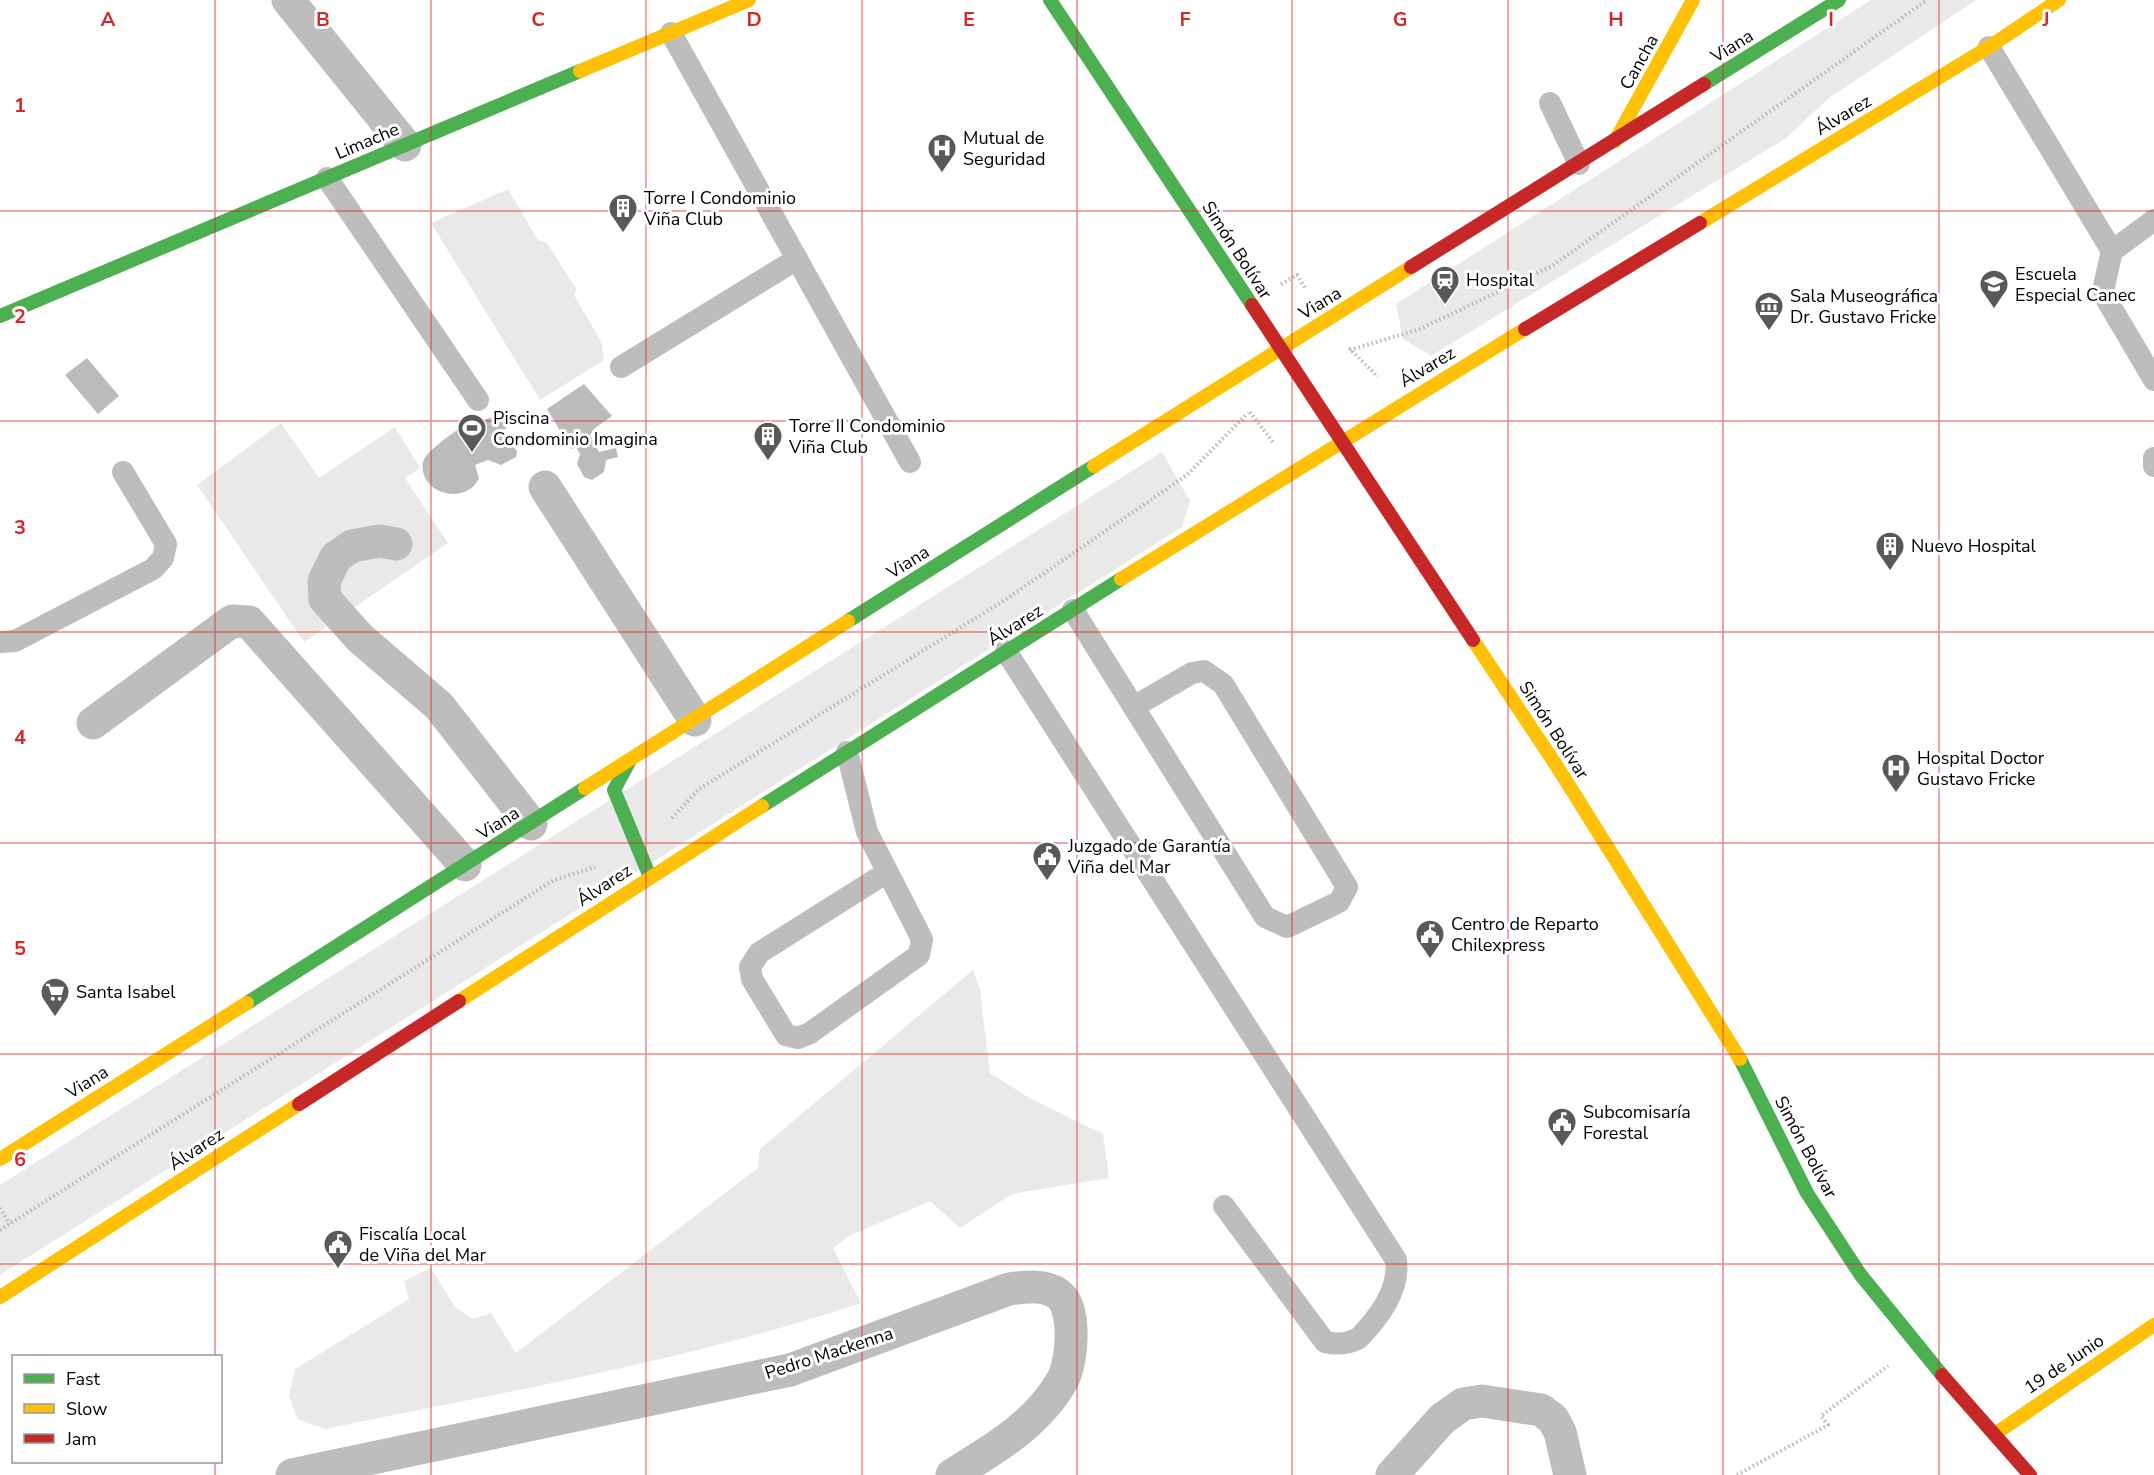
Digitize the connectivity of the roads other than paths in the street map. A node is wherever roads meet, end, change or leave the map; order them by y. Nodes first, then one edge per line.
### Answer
1 (288, 0) edge
2 (1050, 0) edge
3 (1693, 0) edge
4 (1839, 0) edge
5 (2034, 0) edge
6 (2059, 0) edge
7 (726, 4) edge
8 (671, 33) junction
9 (1989, 47) junction
10 (1550, 103) dead end
11 (1615, 141) junction
12 (405, 145) junction
13 (1579, 164) junction
14 (327, 178) junction
15 (2154, 220) edge
16 (2112, 251) junction
17 (797, 259) junction
18 (0, 316) edge
19 (1280, 348) junction
20 (621, 367) dead end
21 (2154, 380) edge
22 (478, 400) dead end
23 (1341, 440) junction
24 (2154, 458) edge
25 (910, 462) dead end
26 (2154, 466) edge
27 (123, 472) dead end
28 (545, 487) dead end
29 (396, 544) dead end
30 (1072, 610) junction
31 (0, 642) edge
32 (1006, 651) junction
33 (1135, 706) junction
34 (695, 720) junction
35 (93, 723) dead end
36 (847, 752) junction
37 (629, 762) junction
38 (531, 824) junction
39 (465, 865) junction
40 (886, 873) junction
41 (650, 877) junction
42 (0, 1159) edge
43 (1224, 1206) dead end
44 (0, 1297) edge
45 (2154, 1325) edge
46 (1995, 1434) junction
47 (987, 1465) edge
48 (292, 1475) edge
49 (952, 1475) edge
50 (1392, 1475) edge
51 (1570, 1475) edge
52 (2031, 1475) edge

1 - 12 street
2 - 19 main road, Simón Bolívar
3 - 11 main road, Cancha
4 - 11 main road, Viana
5 - 9 main road
6 - 9 main road, Álvarez
7 - 8 main road, Limache
8 - 12 main road, Limache
8 - 17 lane
9 - 16 lane
9 - 23 main road, Álvarez
10 - 13 lane
11 - 13 main road, Viana
12 - 14 main road, Limache
13 - 19 main road, Viana
14 - 18 main road, Limache
14 - 22 lane
15 - 16 lane
16 - 21 lane
17 - 20 lane
17 - 25 lane
19 - 23 main road, Simón Bolívar
19 - 34 main road, Viana
23 - 30 main road, Álvarez
23 - 46 main road, Simón Bolívar
24 - 26 lane
27 - 31 lane
28 - 34 street
29 - 38 street
30 - 32 main road, Álvarez
30 - 33 lane
32 - 36 main road, Álvarez
32 - 43 lane
33 - 33 lane
34 - 37 main road, Viana
35 - 39 street
36 - 40 lane
36 - 41 main road, Álvarez
37 - 38 main road, Viana
37 - 41 main road
38 - 39 main road, Viana
39 - 42 main road, Viana
40 - 40 lane
41 - 44 main road, Álvarez
45 - 46 main road, 19 de Junio
46 - 52 main road, Simón Bolívar
47 - 48 street, Pedro Mackenna
47 - 49 street, Pedro Mackenna
50 - 51 street

